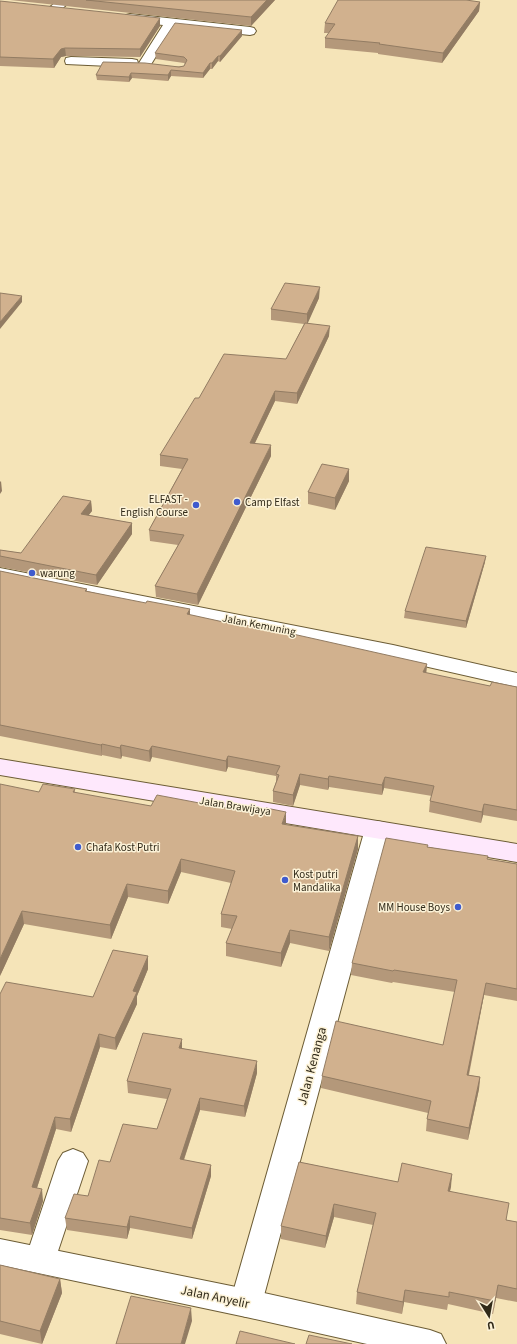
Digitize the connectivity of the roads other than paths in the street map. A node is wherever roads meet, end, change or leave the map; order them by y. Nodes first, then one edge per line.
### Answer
1 (68, 5) edge
2 (38, 8) edge
3 (121, 17) edge
4 (171, 22) junction
5 (250, 31) dead end
6 (71, 60) edge
7 (145, 63) junction
8 (158, 65) edge
9 (0, 574) edge
10 (517, 680) edge
11 (0, 767) edge
12 (377, 830) junction
13 (517, 853) edge
14 (73, 1161) dead end
15 (0, 1252) edge
16 (40, 1260) junction
17 (246, 1303) junction
18 (430, 1344) edge

1 - 2 street
3 - 4 street
4 - 5 street
4 - 7 street
6 - 7 street
7 - 8 street
9 - 10 street, Jalan Kemuning
11 - 12 main road, Jalan Brawijaya
12 - 13 main road, Jalan Brawijaya
12 - 17 street, Jalan Kenanga
14 - 16 street
15 - 16 street, Jalan Anyelir
16 - 17 street, Jalan Anyelir
17 - 18 street, Jalan Anyelir

